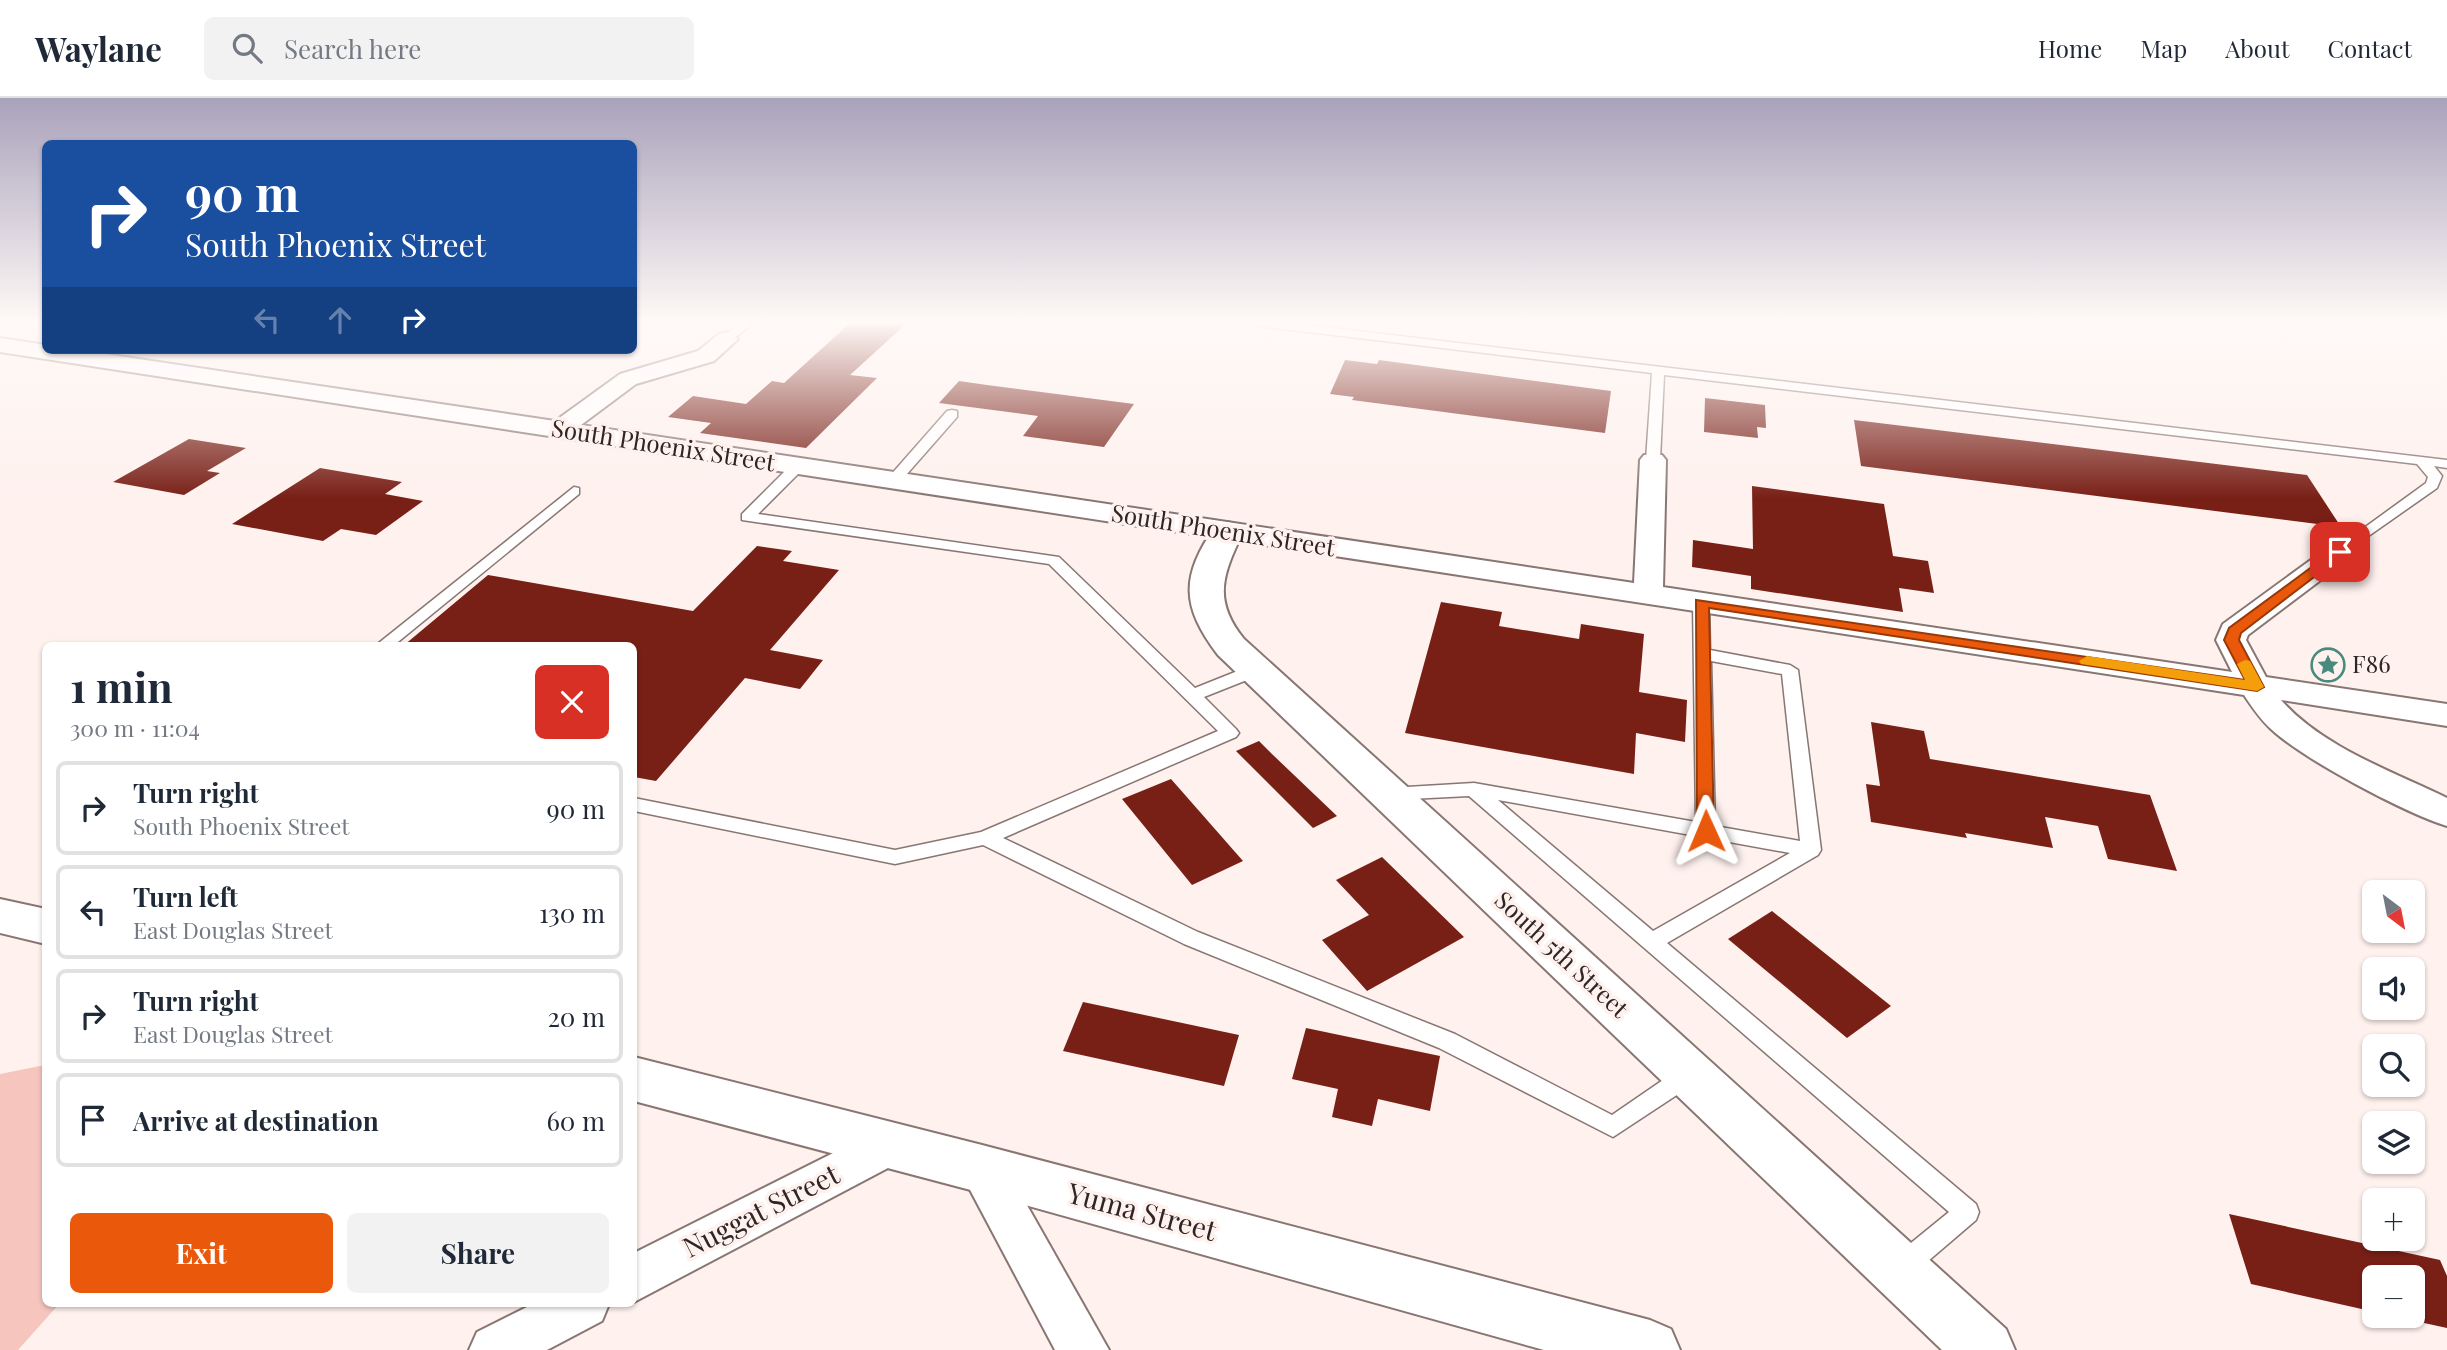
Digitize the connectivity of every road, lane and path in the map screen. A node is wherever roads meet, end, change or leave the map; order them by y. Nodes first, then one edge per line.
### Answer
1 (240, 381) edge
2 (625, 381) edge
3 (1657, 381) edge
4 (1754, 381) edge
5 (952, 414) dead end
6 (559, 430) junction
7 (1653, 460) joint
8 (2421, 461) junction
9 (2447, 464) edge
10 (798, 466) junction
11 (894, 480) junction
12 (574, 491) dead end
13 (1227, 532) junction
14 (2340, 552) joint
15 (1648, 595) junction
16 (1701, 603) junction
17 (388, 642) edge
18 (1702, 654) junction
19 (1256, 670) junction
20 (2145, 670) junction
21 (2257, 687) junction
22 (1194, 695) junction
23 (2318, 696) junction
24 (2447, 715) edge
25 (2309, 741) junction
26 (1473, 789) junction
27 (1389, 794) junction
28 (637, 805) edge
29 (2447, 813) edge
30 (1706, 831) junction
31 (985, 838) junction
32 (1811, 850) junction
33 (0, 916) edge
34 (42, 927) edge
35 (1651, 942) junction
36 (1689, 1074) junction
37 (637, 1080) edge
38 (889, 1145) junction
39 (982, 1169) junction
40 (1899, 1270) junction
41 (637, 1276) edge
42 (578, 1307) edge
43 (495, 1350) edge
44 (1083, 1350) edge
45 (1650, 1350) edge
46 (1985, 1350) edge

1 - 6 street, South Phoenix Street
2 - 6 street
3 - 7 lane
4 - 8 lane
5 - 11 lane
6 - 10 street, South Phoenix Street
7 - 15 street
8 - 9 lane
8 - 14 lane
10 - 11 street, South Phoenix Street
10 - 22 lane
11 - 13 street, South Phoenix Street
12 - 17 lane
13 - 15 street, South Phoenix Street
13 - 19 street, South 5th Street
14 - 21 street
15 - 16 street, South Phoenix Street
16 - 18 lane
16 - 20 street, South Phoenix Street
18 - 30 lane
18 - 32 lane
19 - 22 lane
19 - 27 street, South 5th Street
20 - 21 street, South Phoenix Street
20 - 25 street
21 - 23 street, South Phoenix Street
21 - 25 street
22 - 31 lane
23 - 24 street, South Phoenix Street
23 - 25 street
25 - 29 street
26 - 27 lane
26 - 30 lane
26 - 35 lane
27 - 36 street, South 5th Street
28 - 31 lane
30 - 32 lane
31 - 36 lane
32 - 35 lane
33 - 34 street
35 - 40 lane
36 - 40 street, South 5th Street
37 - 38 street, Yuma Street
38 - 39 street, Yuma Street
38 - 41 street, Nuggat Street
39 - 44 street
39 - 45 street, Yuma Street
40 - 46 street, South 5th Street
42 - 43 street

